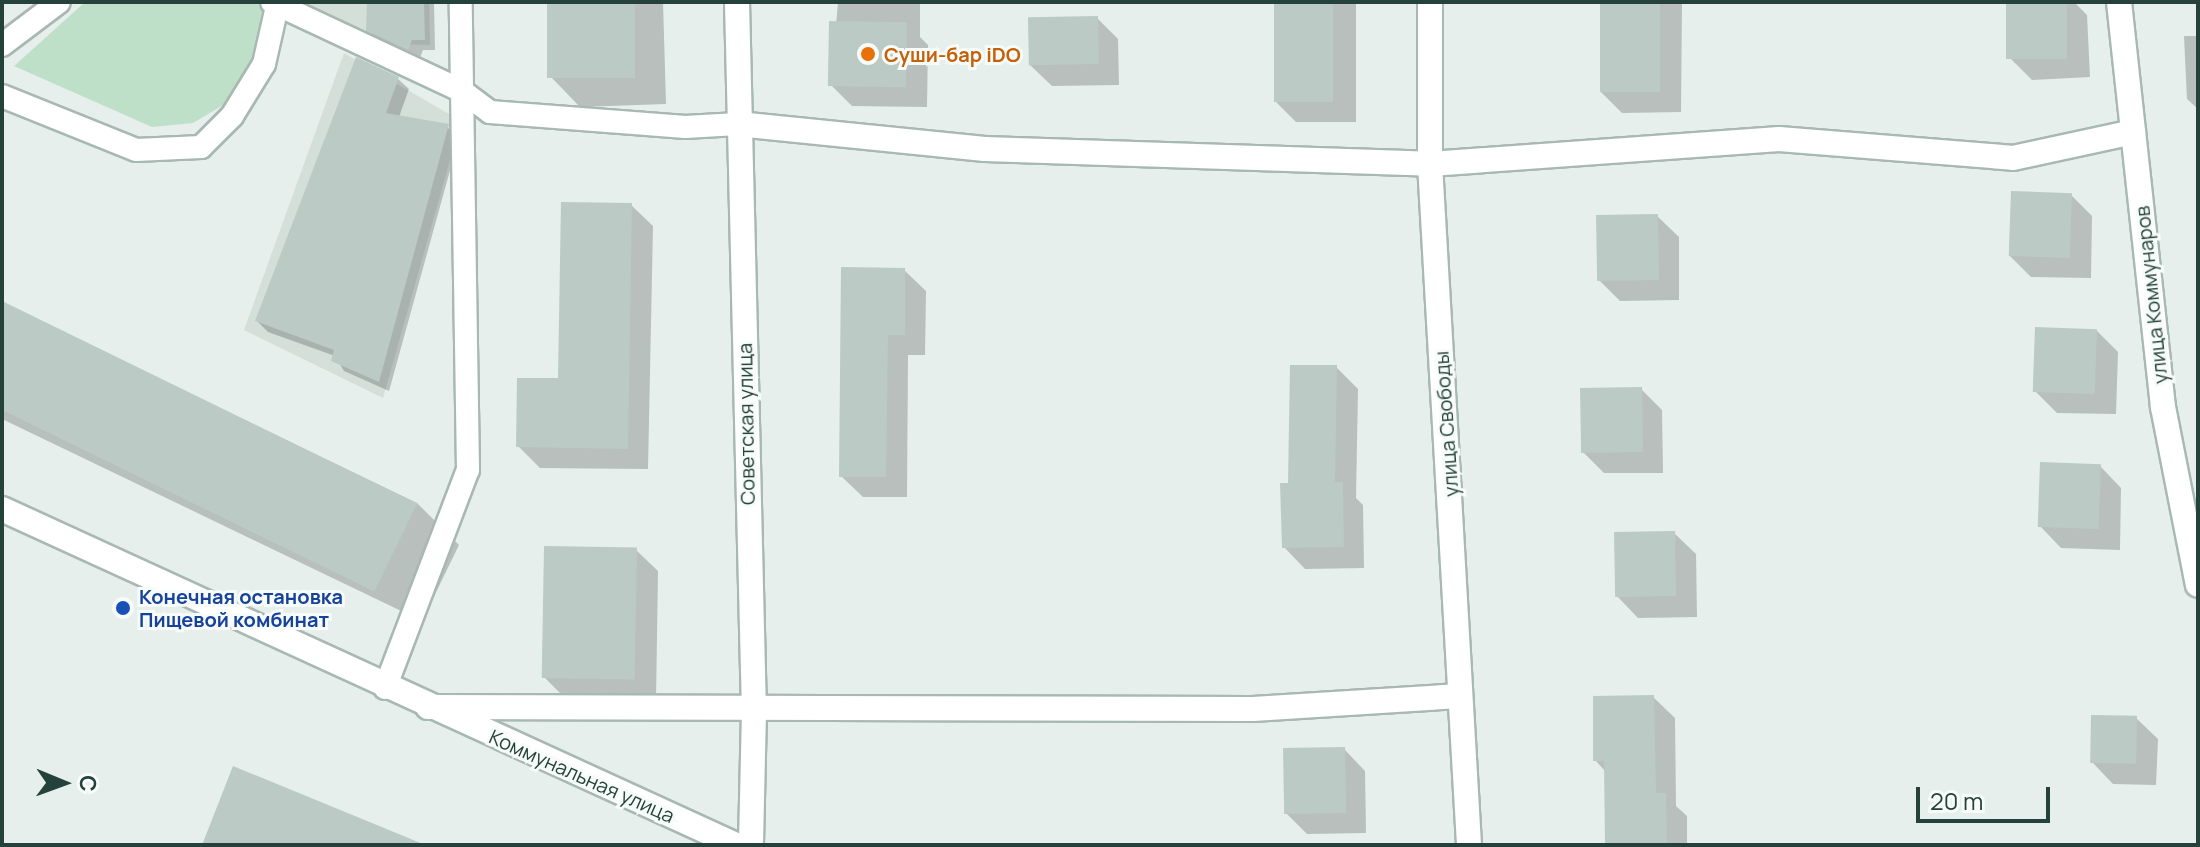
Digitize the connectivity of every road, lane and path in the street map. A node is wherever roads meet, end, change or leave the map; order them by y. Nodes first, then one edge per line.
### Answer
1 (59, 2) edge
2 (461, 2) edge
3 (737, 2) edge
4 (1430, 2) edge
5 (2119, 2) edge
6 (276, 4) edge
7 (2, 45) edge
8 (462, 91) junction
9 (2, 96) edge
10 (738, 124) junction
11 (2133, 132) junction
12 (1430, 164) junction
13 (2, 509) edge
14 (2198, 585) edge
15 (385, 688) junction
16 (1460, 696) junction
17 (428, 707) junction
18 (754, 711) junction
19 (736, 845) edge
20 (751, 845) edge
21 (1469, 845) edge

1 - 7 lane
2 - 8 lane
3 - 10 street, Советская улица
4 - 12 street, улица Свободы
5 - 11 street, улица Коммунаров
6 - 8 lane
6 - 9 lane
8 - 10 lane
8 - 15 lane
10 - 12 street
10 - 18 street, Советская улица
11 - 12 street
11 - 14 street, улица Коммунаров
12 - 16 street, улица Свободы
13 - 15 street, Коммунальная улица
15 - 17 street, Коммунальная улица
16 - 18 street, Коммунальная улица
16 - 21 street, улица Свободы
17 - 18 street, Коммунальная улица
17 - 19 street, Коммунальная улица
18 - 20 street, Советская улица

